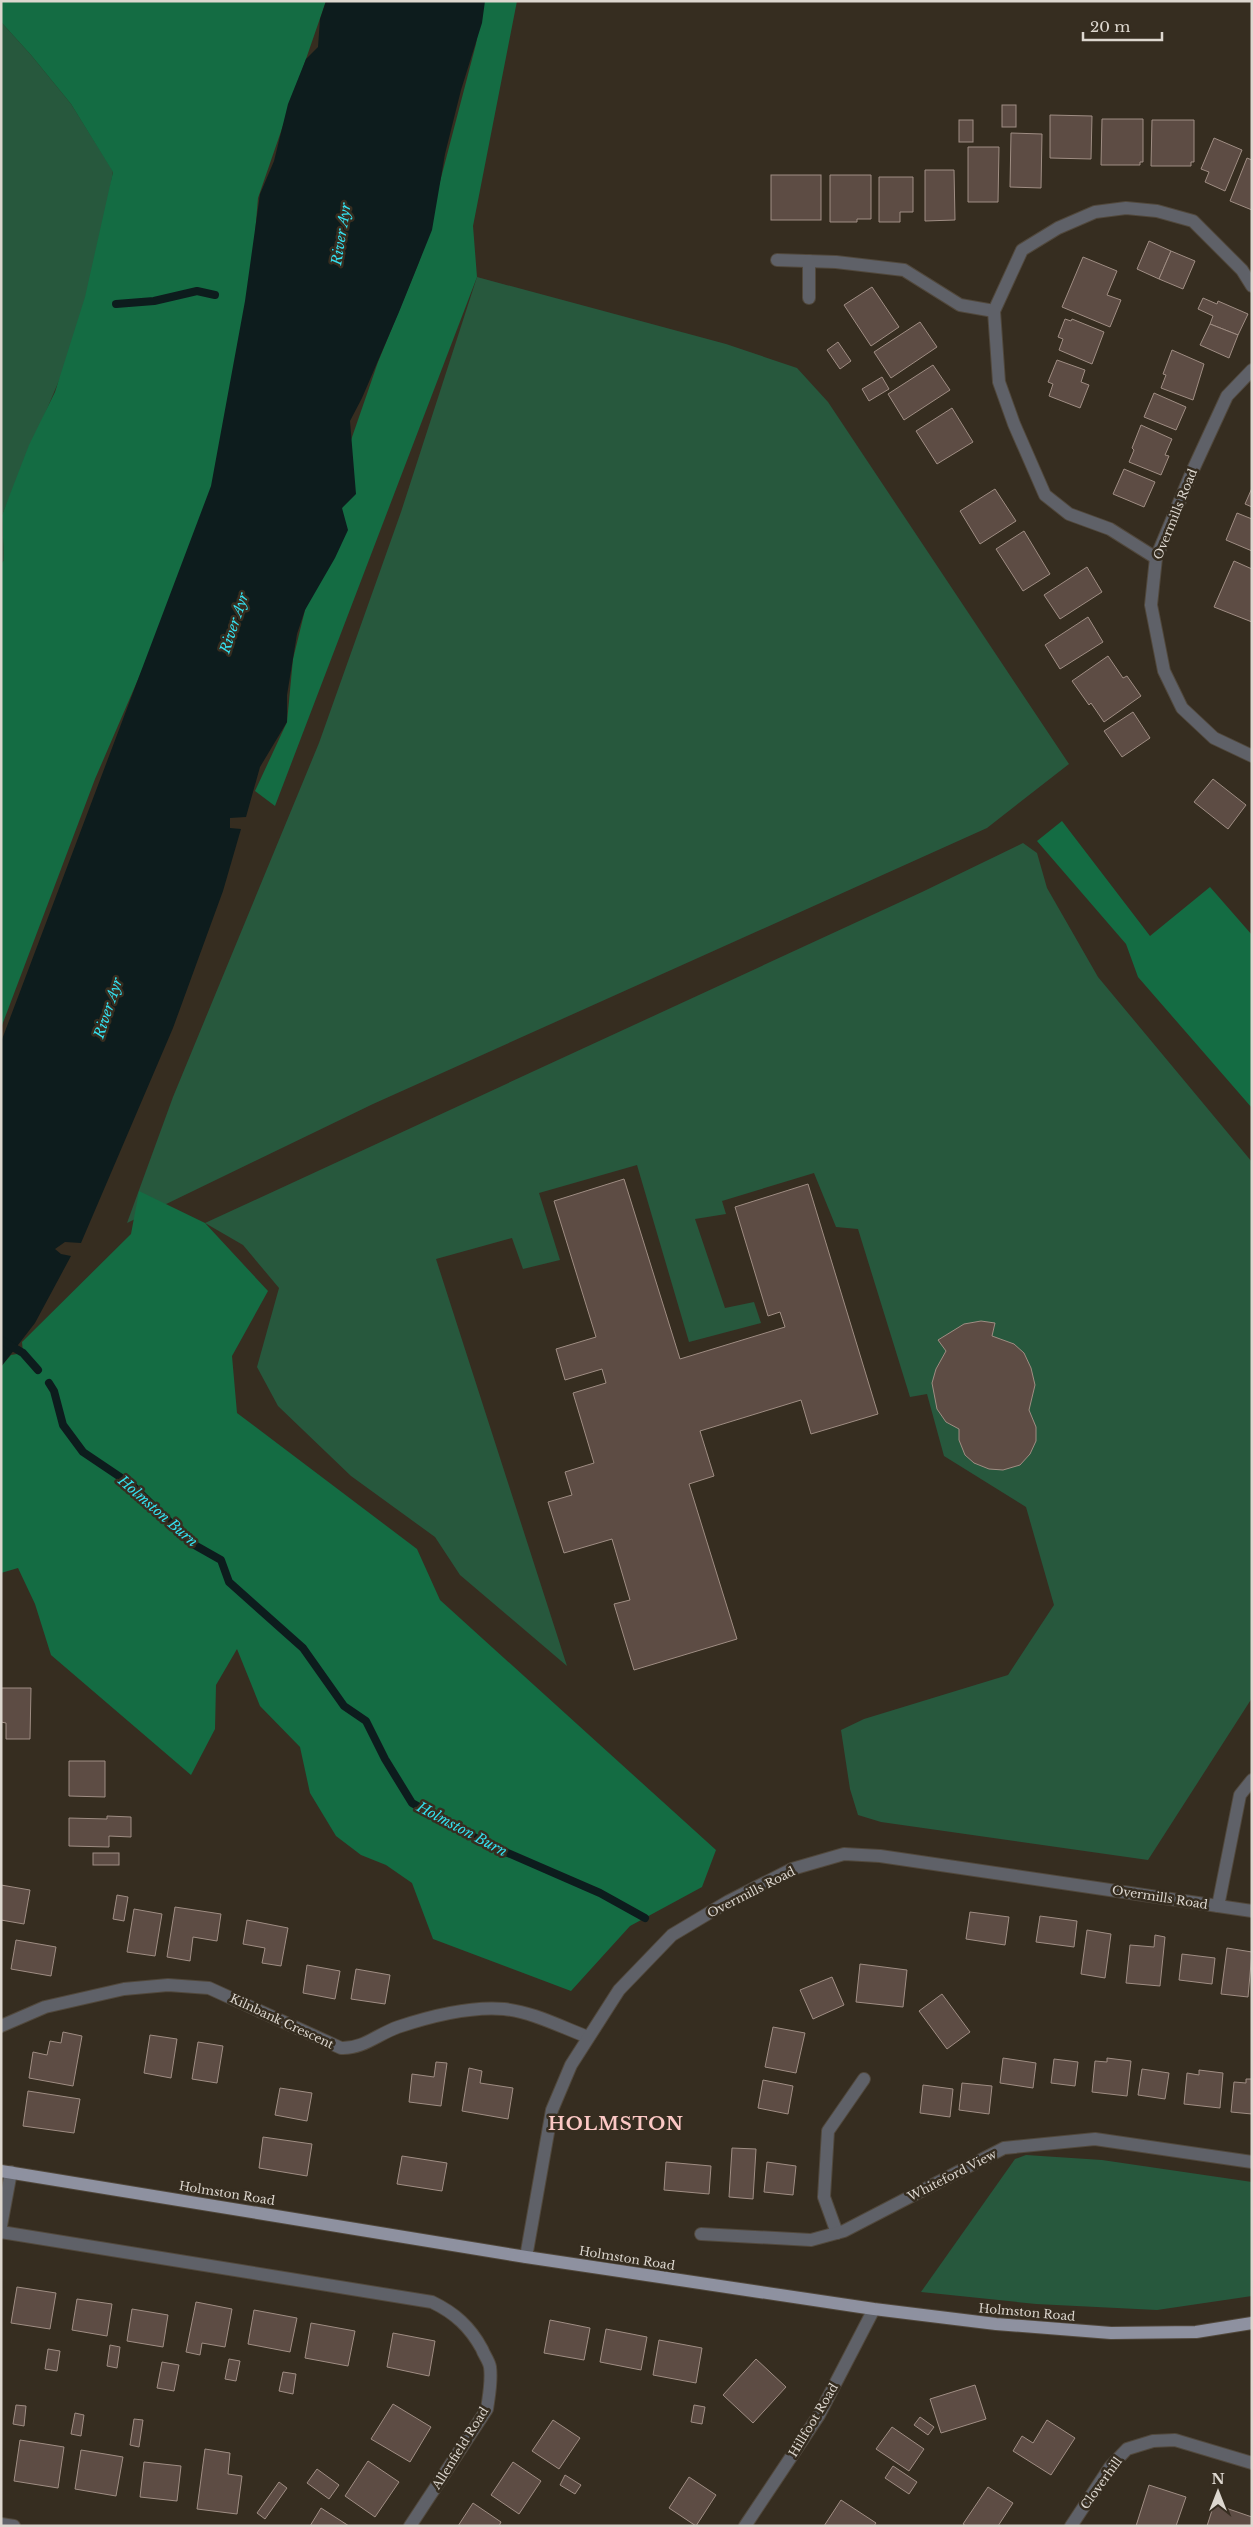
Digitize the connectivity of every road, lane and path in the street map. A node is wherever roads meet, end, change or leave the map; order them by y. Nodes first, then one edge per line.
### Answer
1 (777, 260) dead end
2 (809, 261) junction
3 (1252, 286) edge
4 (808, 298) dead end
5 (994, 311) junction
6 (1252, 370) edge
7 (1156, 558) junction
8 (1252, 756) edge
9 (1252, 1780) edge
10 (1218, 1906) junction
11 (1252, 1911) edge
12 (1, 2026) edge
13 (588, 2037) junction
14 (864, 2079) dead end
15 (1252, 2162) edge
16 (6, 2171) edge
17 (1, 2226) edge
18 (1, 2232) edge
19 (837, 2233) junction
20 (701, 2234) dead end
21 (526, 2257) junction
22 (874, 2309) junction
23 (1252, 2323) edge
24 (1252, 2463) edge
25 (1, 2524) edge
26 (14, 2526) edge
27 (410, 2526) edge
28 (745, 2526) edge
29 (1071, 2526) edge

1 - 2 street
2 - 4 street
2 - 5 street
3 - 5 street
5 - 7 street
6 - 7 street, Overmills Road
7 - 8 street, Overmills Road
9 - 10 street
10 - 11 street, Overmills Road
10 - 13 street, Overmills Road
12 - 13 street, Kilnbank Crescent
13 - 21 street, Overmills Road
14 - 19 street
15 - 19 street, Whiteford View
16 - 17 street
16 - 21 main road, Holmston Road
18 - 27 street, Allenfield Road
19 - 20 street, Whiteford View
21 - 22 main road, Holmston Road
22 - 23 main road, Holmston Road
22 - 28 street, Hillfoot Road
24 - 29 street, Cloverhill
25 - 26 street

